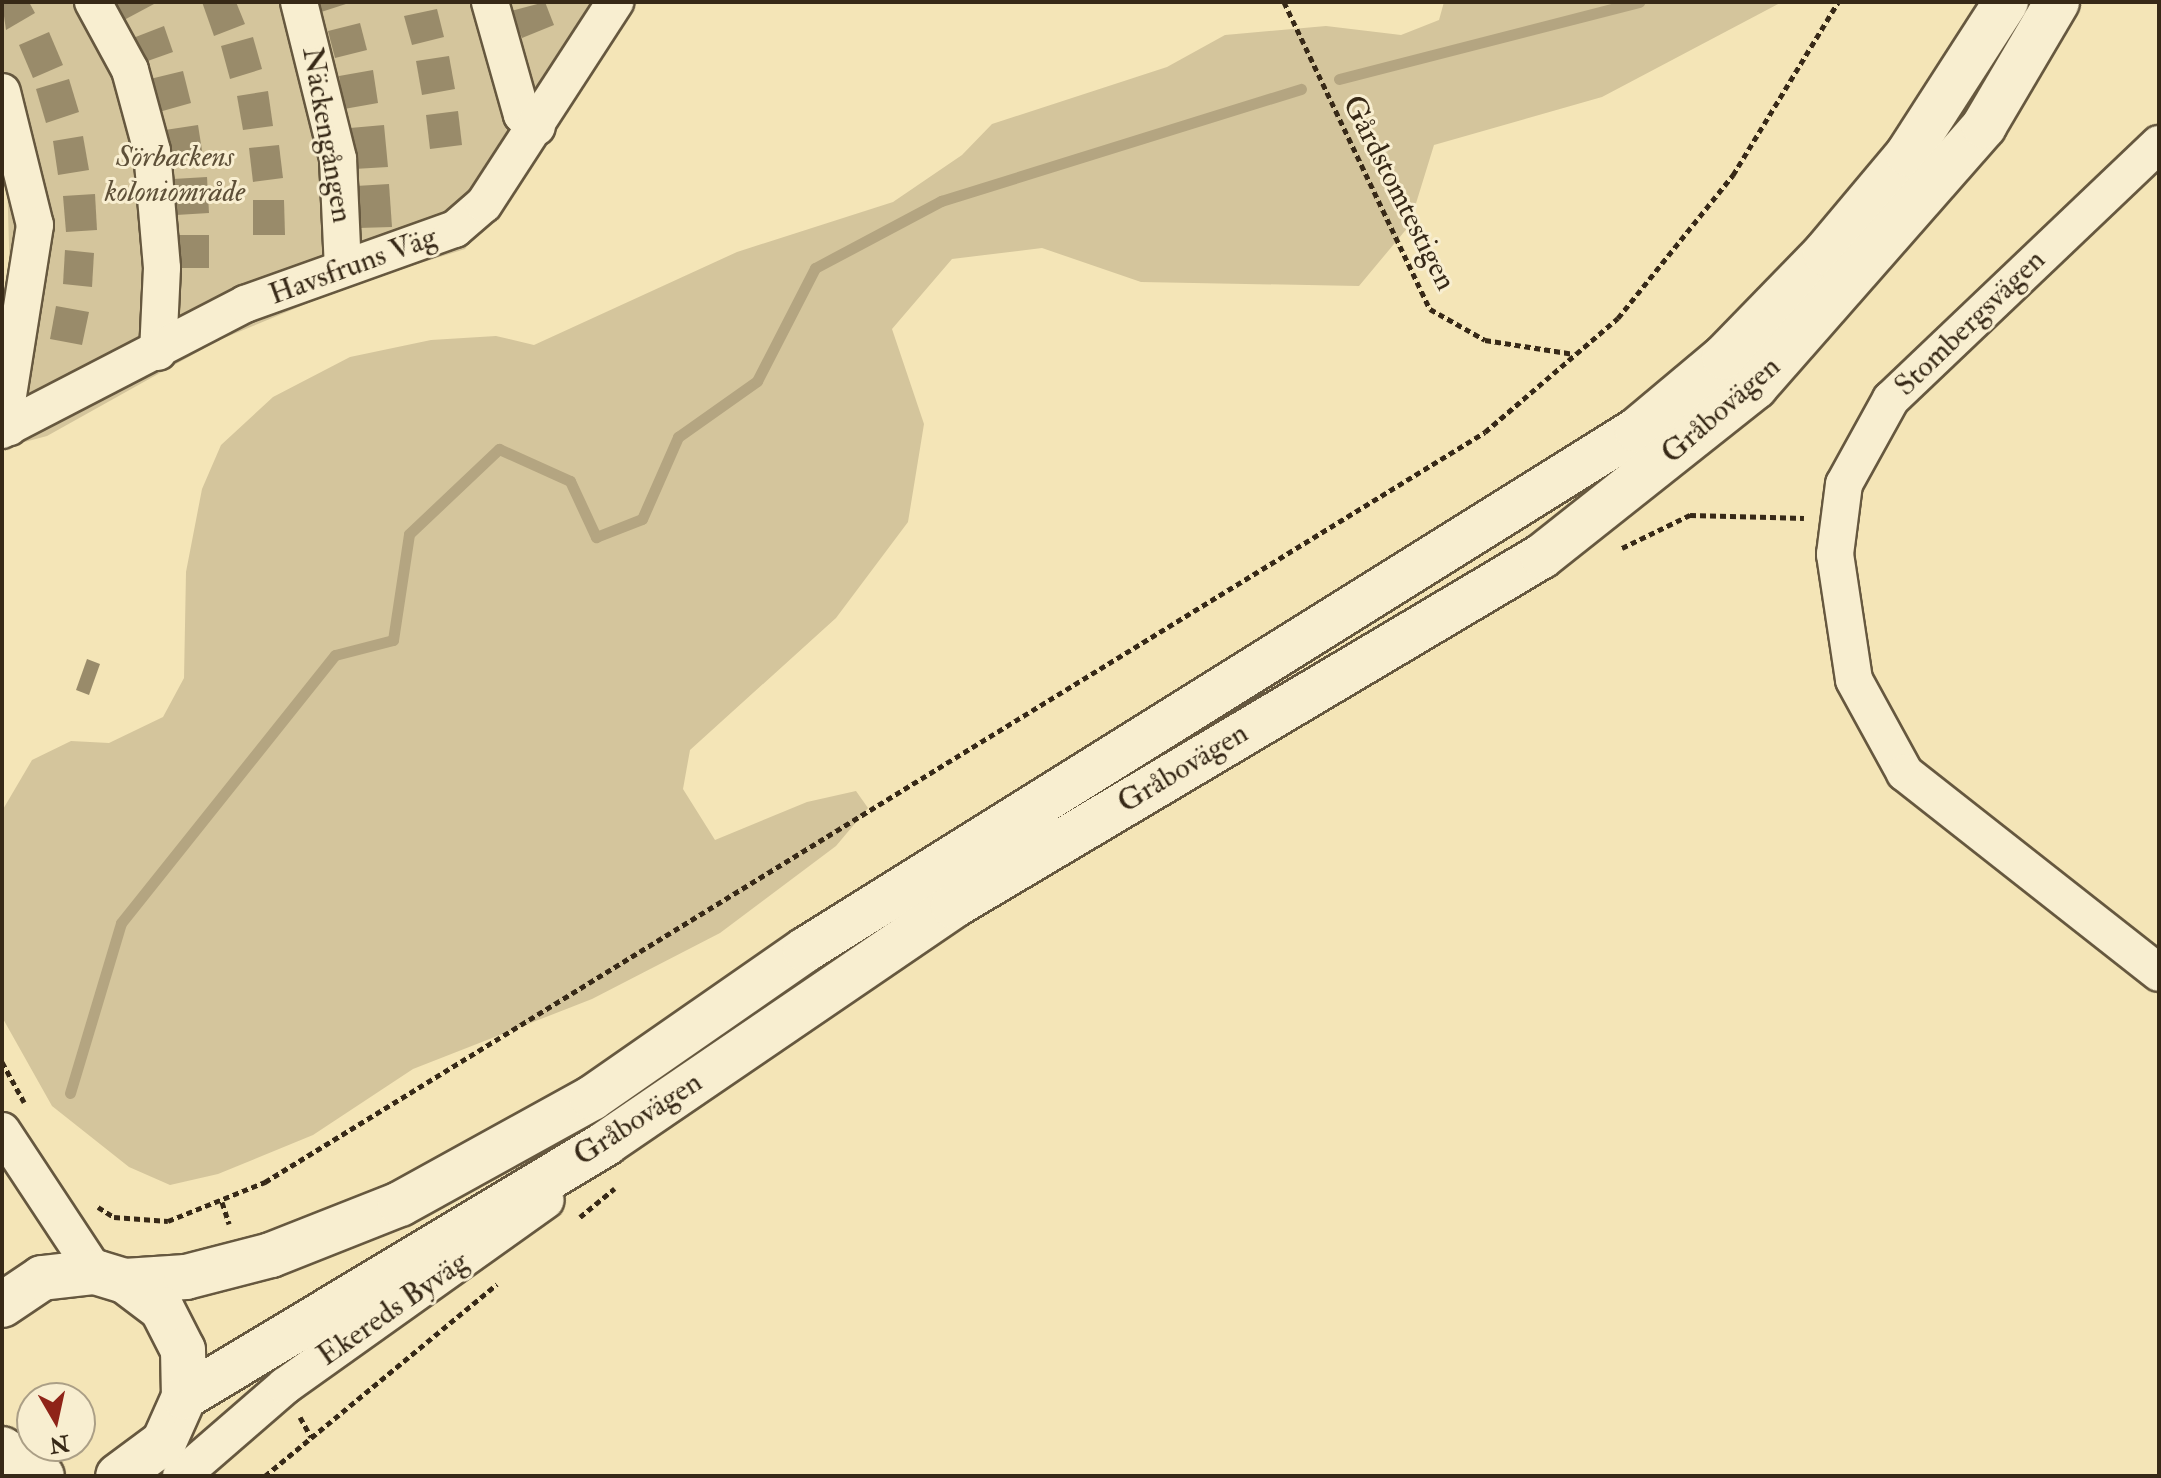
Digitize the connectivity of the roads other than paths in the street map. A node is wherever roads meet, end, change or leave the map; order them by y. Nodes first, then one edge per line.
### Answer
1 (93, 2) edge
2 (299, 2) edge
3 (490, 2) edge
4 (615, 2) edge
5 (2006, 2) edge
6 (2057, 2) edge
7 (2, 92) edge
8 (537, 127) junction
9 (2159, 144) edge
10 (343, 268) junction
11 (158, 352) junction
12 (6, 429) edge
13 (2159, 973) edge
14 (14, 1120) edge
15 (606, 1143) junction
16 (110, 1276) junction
17 (2, 1305) edge
18 (184, 1397) junction
19 (167, 1465) edge
20 (118, 1476) edge

1 - 11 street
2 - 10 street, Näckengången
3 - 8 street
4 - 8 street, Havsfruns Väg
5 - 16 main road, Gråbovägen
6 - 15 main road, Gråbovägen
7 - 12 street
8 - 10 street, Havsfruns Väg
9 - 13 street, Stombergsvägen
10 - 11 street, Havsfruns Väg
11 - 12 street, Havsfruns Väg
14 - 16 street
15 - 18 main road, Gråbovägen
15 - 19 street, Ekereds Byväg
16 - 17 main road, Gråbovägen
16 - 18 main road
18 - 19 main road
19 - 20 main road

